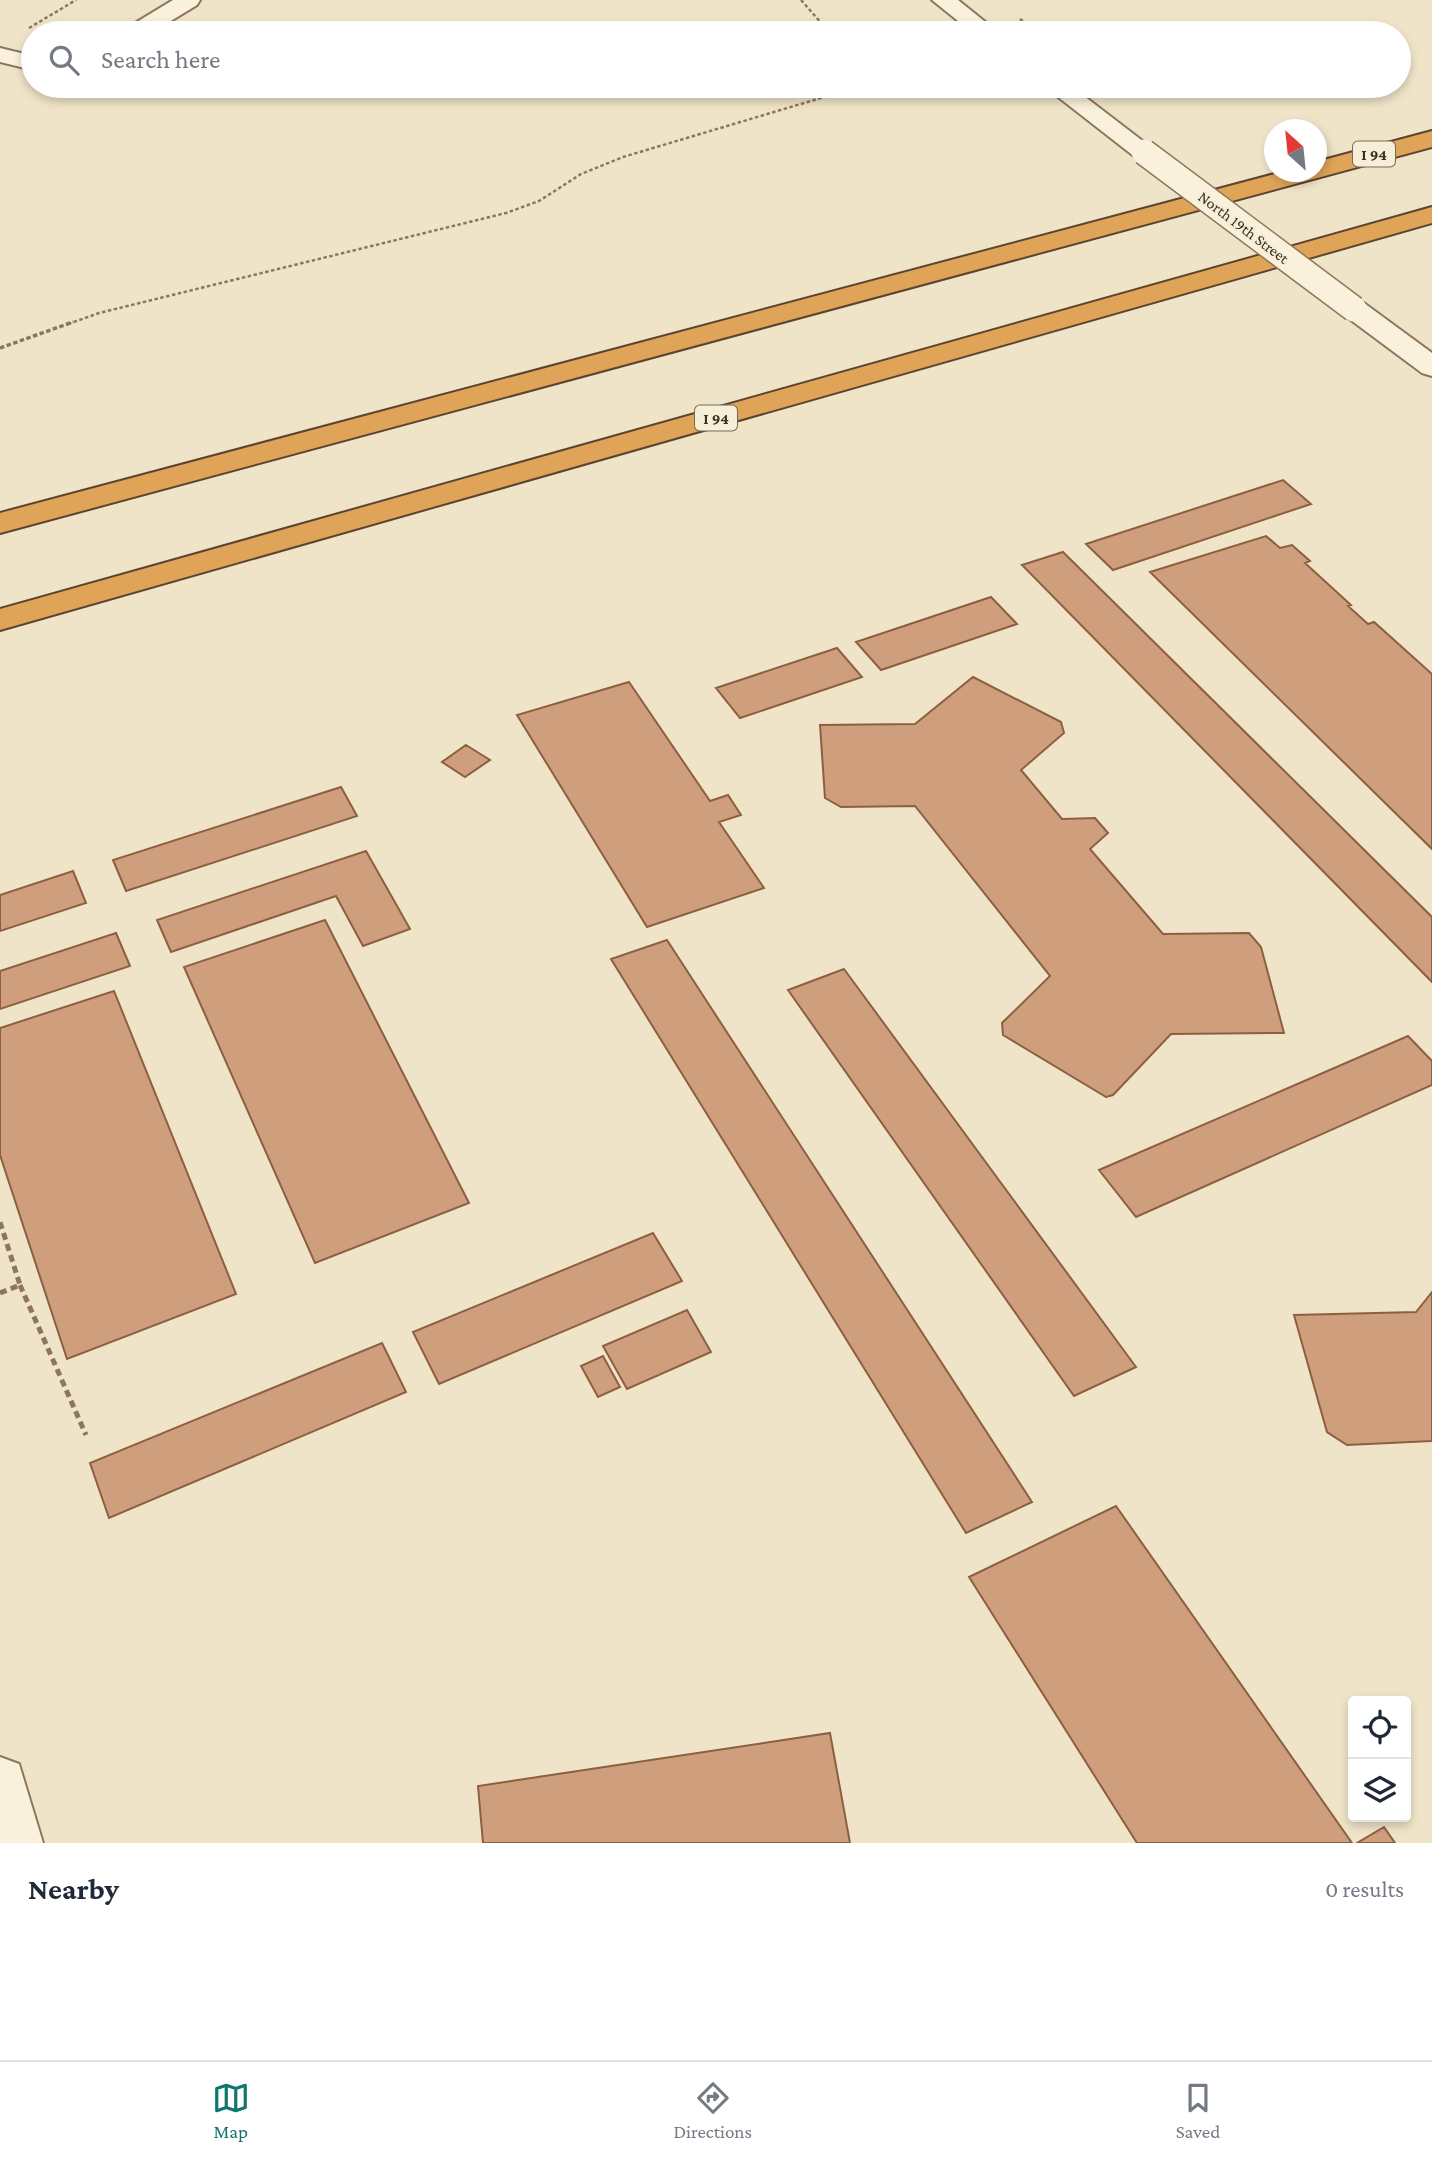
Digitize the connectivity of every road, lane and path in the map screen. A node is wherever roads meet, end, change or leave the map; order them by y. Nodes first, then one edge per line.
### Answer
1 (76, 0) edge
2 (189, 0) edge
3 (801, 0) edge
4 (943, 0) edge
5 (41, 21) edge
6 (155, 21) edge
7 (819, 21) edge
8 (971, 21) edge
9 (0, 55) edge
10 (21, 60) edge
11 (821, 98) edge
12 (1072, 98) edge
13 (1432, 139) edge
14 (1327, 167) edge
15 (1273, 182) edge
16 (1432, 215) edge
17 (0, 348) edge
18 (1432, 367) edge
19 (0, 523) edge
20 (0, 620) edge
21 (0, 1222) edge
22 (20, 1285) junction
23 (0, 1293) edge
24 (86, 1435) dead end
25 (0, 1783) edge
26 (16, 1843) edge

1 - 5 path
2 - 6 street
3 - 7 path
4 - 8 street
9 - 10 street
11 - 17 path
12 - 18 street, North 19th Street, bridge
13 - 14 highway, I 94
15 - 19 highway
16 - 20 highway, I 94
21 - 22 path
22 - 23 path
22 - 24 path
25 - 26 street

